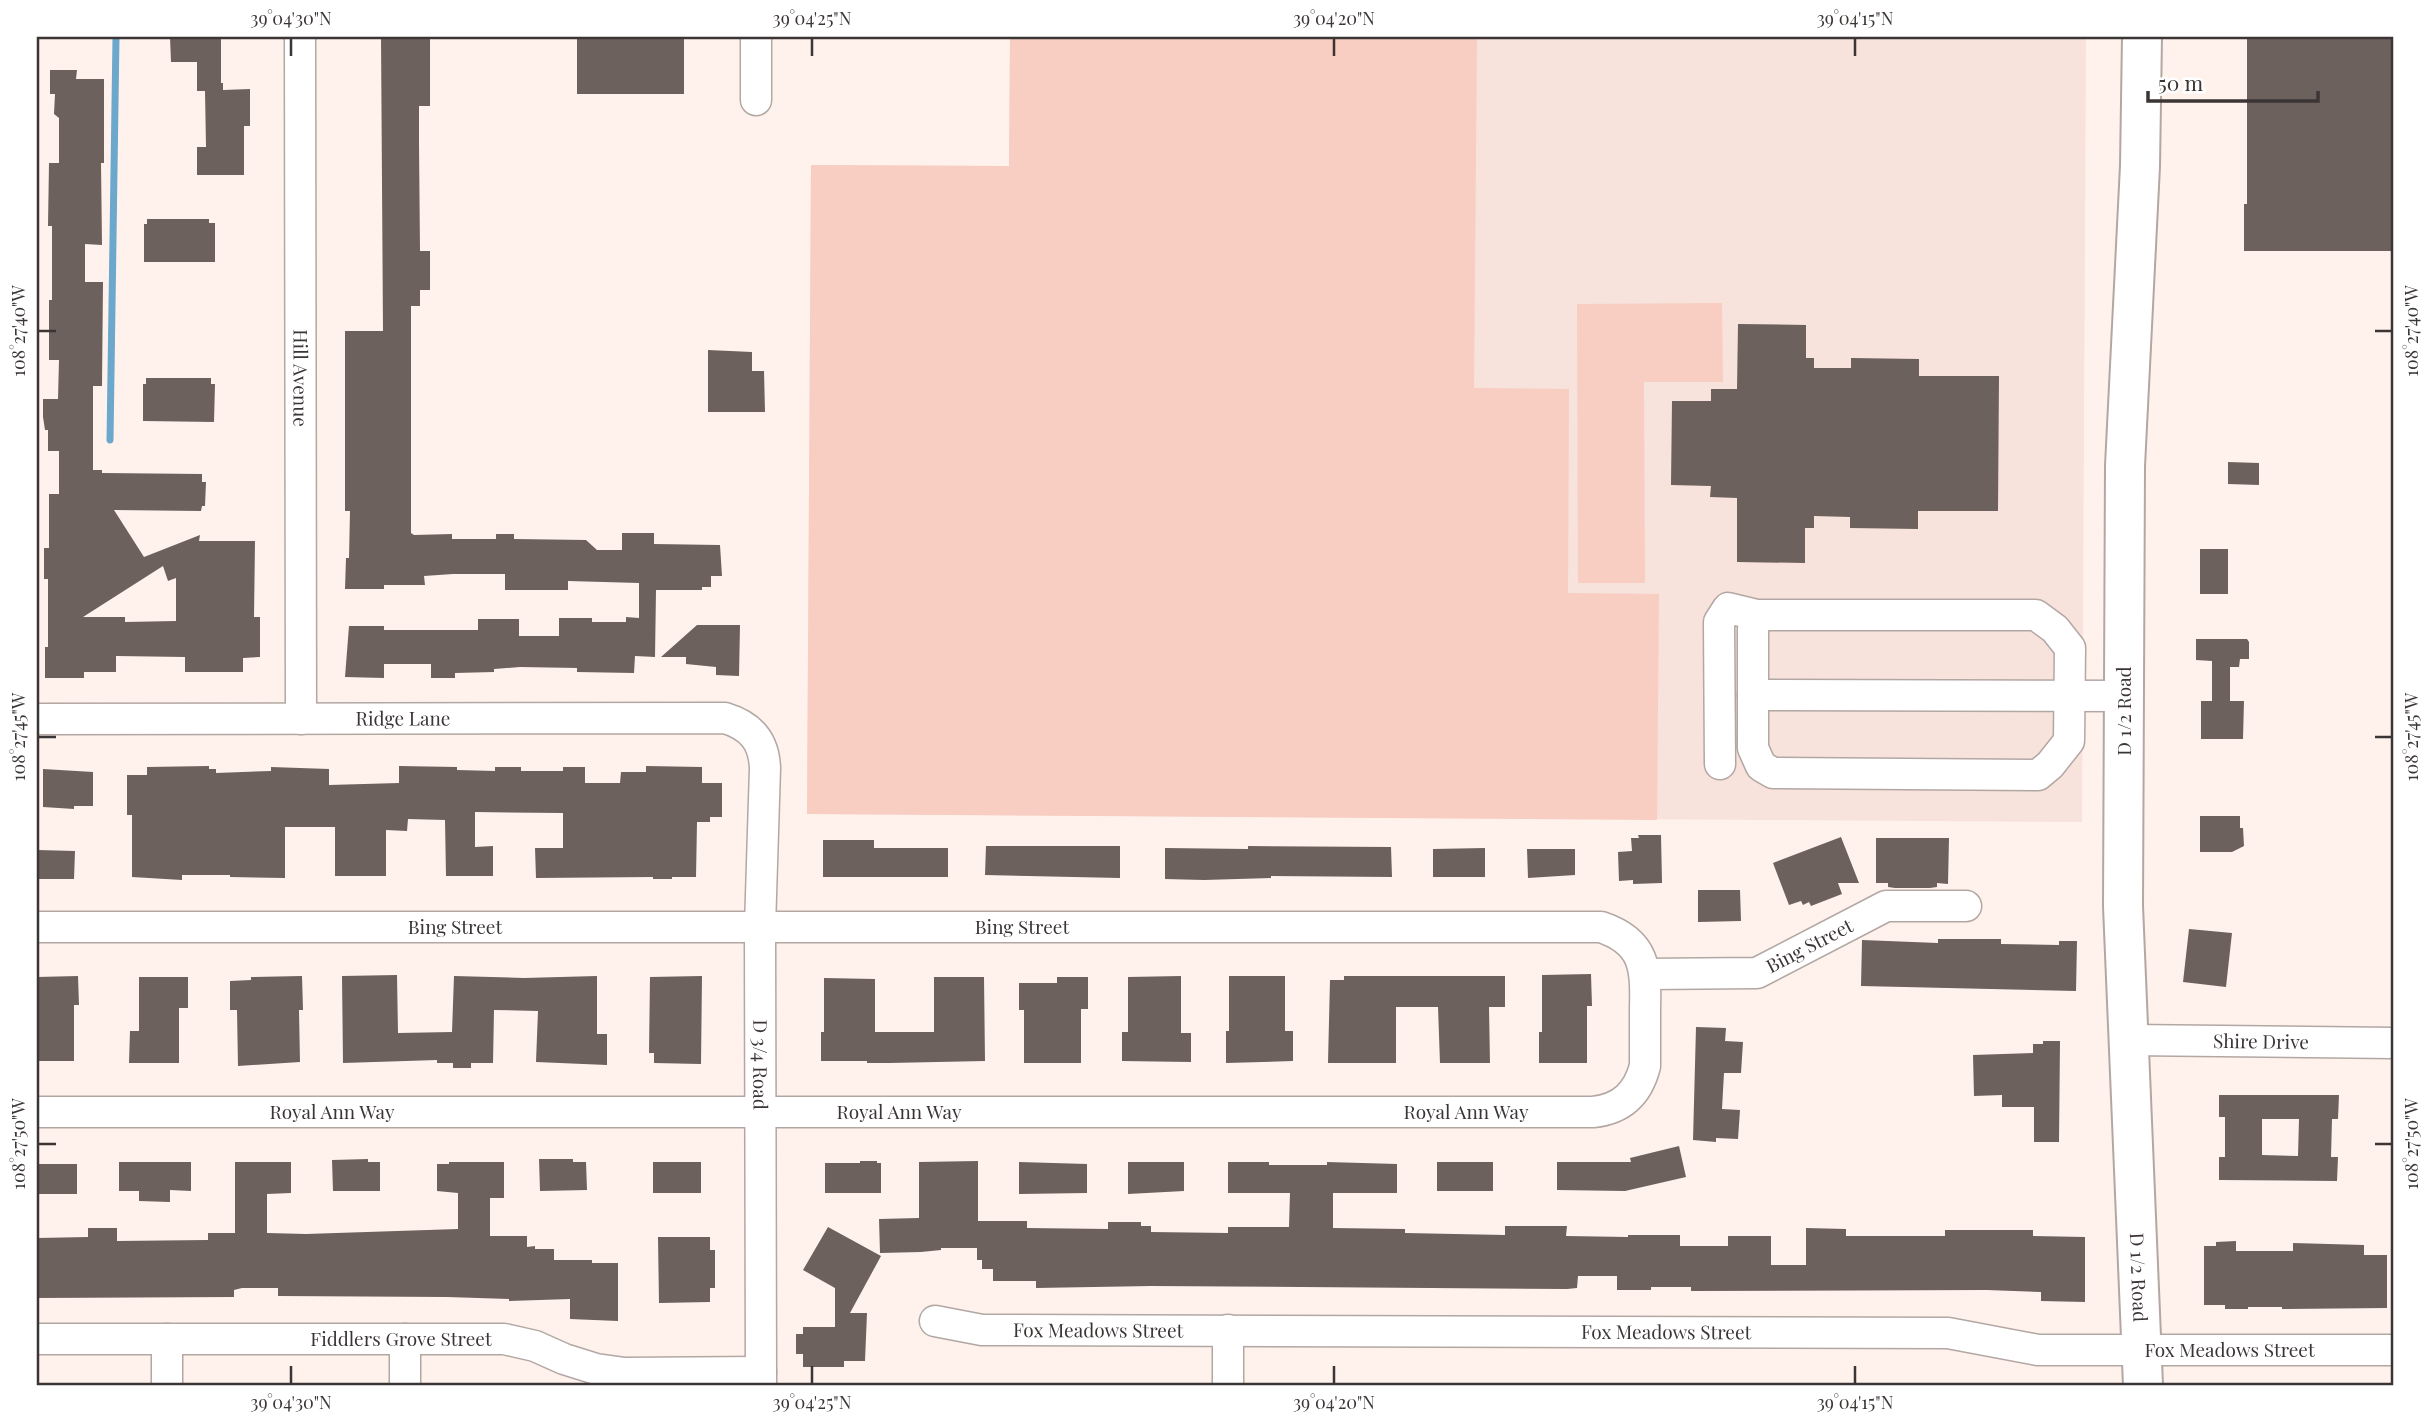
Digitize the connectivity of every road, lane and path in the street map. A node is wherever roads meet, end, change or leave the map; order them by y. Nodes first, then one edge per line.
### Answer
1 (300, 37) edge
2 (756, 37) edge
3 (2159, 37) edge
4 (2142, 53) edge
5 (756, 100) dead end
6 (1757, 615) junction
7 (1754, 695) junction
8 (2070, 696) junction
9 (2124, 696) junction
10 (37, 719) edge
11 (301, 719) junction
12 (760, 742) joint
13 (1720, 764) dead end
14 (1966, 906) dead end
15 (37, 927) edge
16 (760, 927) junction
17 (1646, 974) junction
18 (2130, 1040) junction
19 (2394, 1043) edge
20 (37, 1112) edge
21 (761, 1112) junction
22 (934, 1321) dead end
23 (1228, 1330) junction
24 (37, 1339) edge
25 (167, 1339) junction
26 (405, 1339) junction
27 (2394, 1350) edge
28 (2143, 1368) edge
29 (761, 1379) edge
30 (167, 1385) edge
31 (405, 1385) edge
32 (1228, 1385) edge

1 - 11 street, Hill Avenue
2 - 5 street
3 - 4 main road
4 - 9 main road, D 1/2 Road
6 - 7 street
6 - 8 street
6 - 13 street
7 - 8 street
7 - 8 street
8 - 9 street
9 - 18 main road, D 1/2 Road
10 - 11 street, Ridge Lane
11 - 12 street, Ridge Lane
12 - 16 street, D 3/4 Road
14 - 17 street, Bing Street
15 - 16 street, Bing Street
16 - 17 street, Bing Street
16 - 21 street, D 3/4 Road
17 - 21 street, Royal Ann Way
18 - 19 street, Shire Drive
18 - 28 main road, D 1/2 Road
20 - 21 street, Royal Ann Way
21 - 29 street, D 3/4 Road
22 - 23 street, Fox Meadows Street
23 - 28 street, Fox Meadows Street
23 - 32 street
24 - 25 street, Fiddlers Grove Street
25 - 26 street, Fiddlers Grove Street
25 - 30 street
26 - 29 street, Fiddlers Grove Street
26 - 31 street
27 - 28 street, Fox Meadows Street

